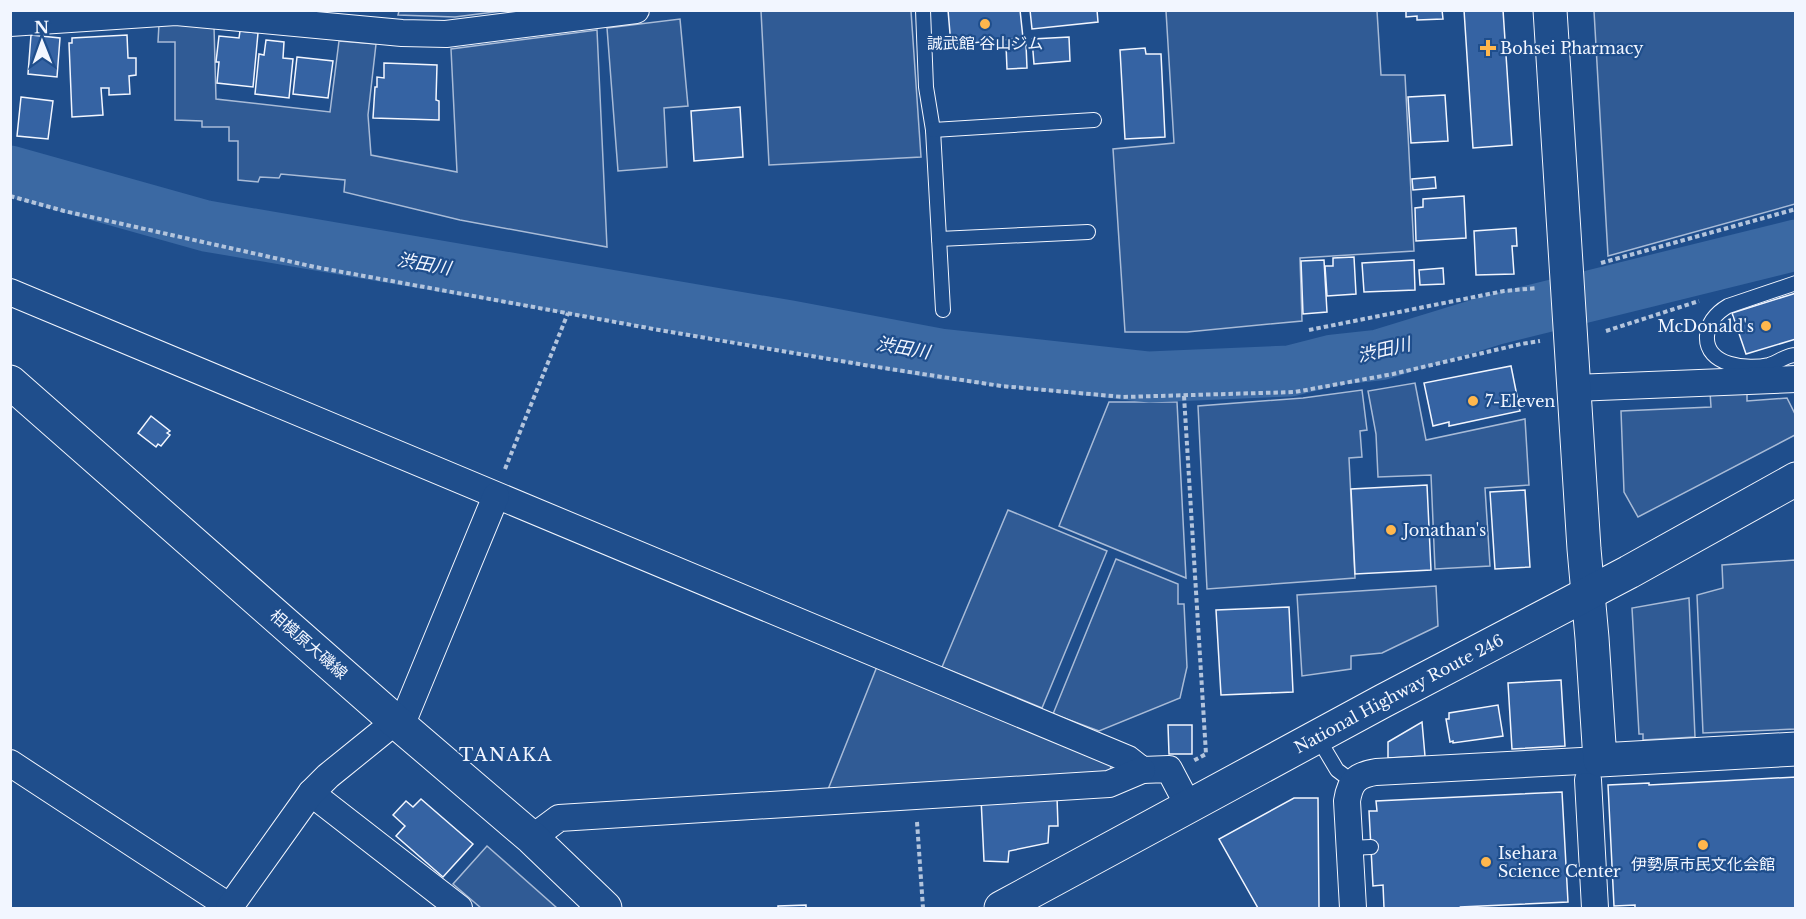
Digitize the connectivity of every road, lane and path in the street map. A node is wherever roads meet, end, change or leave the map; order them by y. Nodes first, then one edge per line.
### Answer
1 (636, 10) edge
2 (923, 10) edge
3 (1550, 10) edge
4 (123, 14) edge
5 (305, 17) edge
6 (10, 23) edge
7 (1094, 120) dead end
8 (933, 130) junction
9 (10, 196) edge
10 (1796, 209) edge
11 (1088, 232) dead end
12 (939, 238) junction
13 (1601, 263) dead end
14 (1567, 279) junction
15 (1796, 283) edge
16 (10, 292) edge
17 (944, 310) dead end
18 (568, 313) junction
19 (1309, 330) dead end
20 (1521, 344) dead end
21 (1796, 355) edge
22 (1796, 379) edge
23 (10, 382) edge
24 (1574, 388) junction
25 (1184, 396) junction
26 (1796, 479) edge
27 (495, 496) junction
28 (1587, 594) junction
29 (399, 723) junction
30 (1318, 738) junction
31 (1796, 749) edge
32 (10, 763) edge
33 (1142, 770) junction
34 (1594, 770) junction
35 (1171, 773) junction
36 (1353, 782) junction
37 (311, 793) junction
38 (916, 796) junction
39 (1189, 807) junction
40 (532, 838) junction
41 (229, 908) edge
42 (459, 909) edge
43 (605, 909) edge
44 (923, 909) edge
45 (1001, 909) edge
46 (1353, 909) edge
47 (1595, 909) edge

1 - 5 street
2 - 8 lane
3 - 14 main road
4 - 5 street
4 - 6 street
7 - 8 lane
8 - 12 lane
9 - 18 path
10 - 13 path
11 - 12 lane
12 - 17 lane
14 - 19 path
14 - 24 main road
15 - 21 lane
16 - 27 street
18 - 25 path
18 - 27 path
20 - 25 path
22 - 24 street
23 - 29 main road, 相模原大磯線
24 - 28 main road
25 - 35 path
26 - 28 main road, National Highway Route 246
27 - 29 street
27 - 33 street
28 - 30 main road, National Highway Route 246
28 - 34 main road
29 - 37 street
29 - 40 main road, 相模原大磯線
30 - 36 lane
30 - 39 main road, National Highway Route 246
31 - 34 main road
32 - 41 street
33 - 35 street
33 - 38 street
34 - 36 street
34 - 47 street
35 - 39 street
36 - 46 street
37 - 41 street
37 - 42 street
38 - 40 street
38 - 44 path
39 - 45 main road, National Highway Route 246
40 - 43 main road, 相模原大磯線

